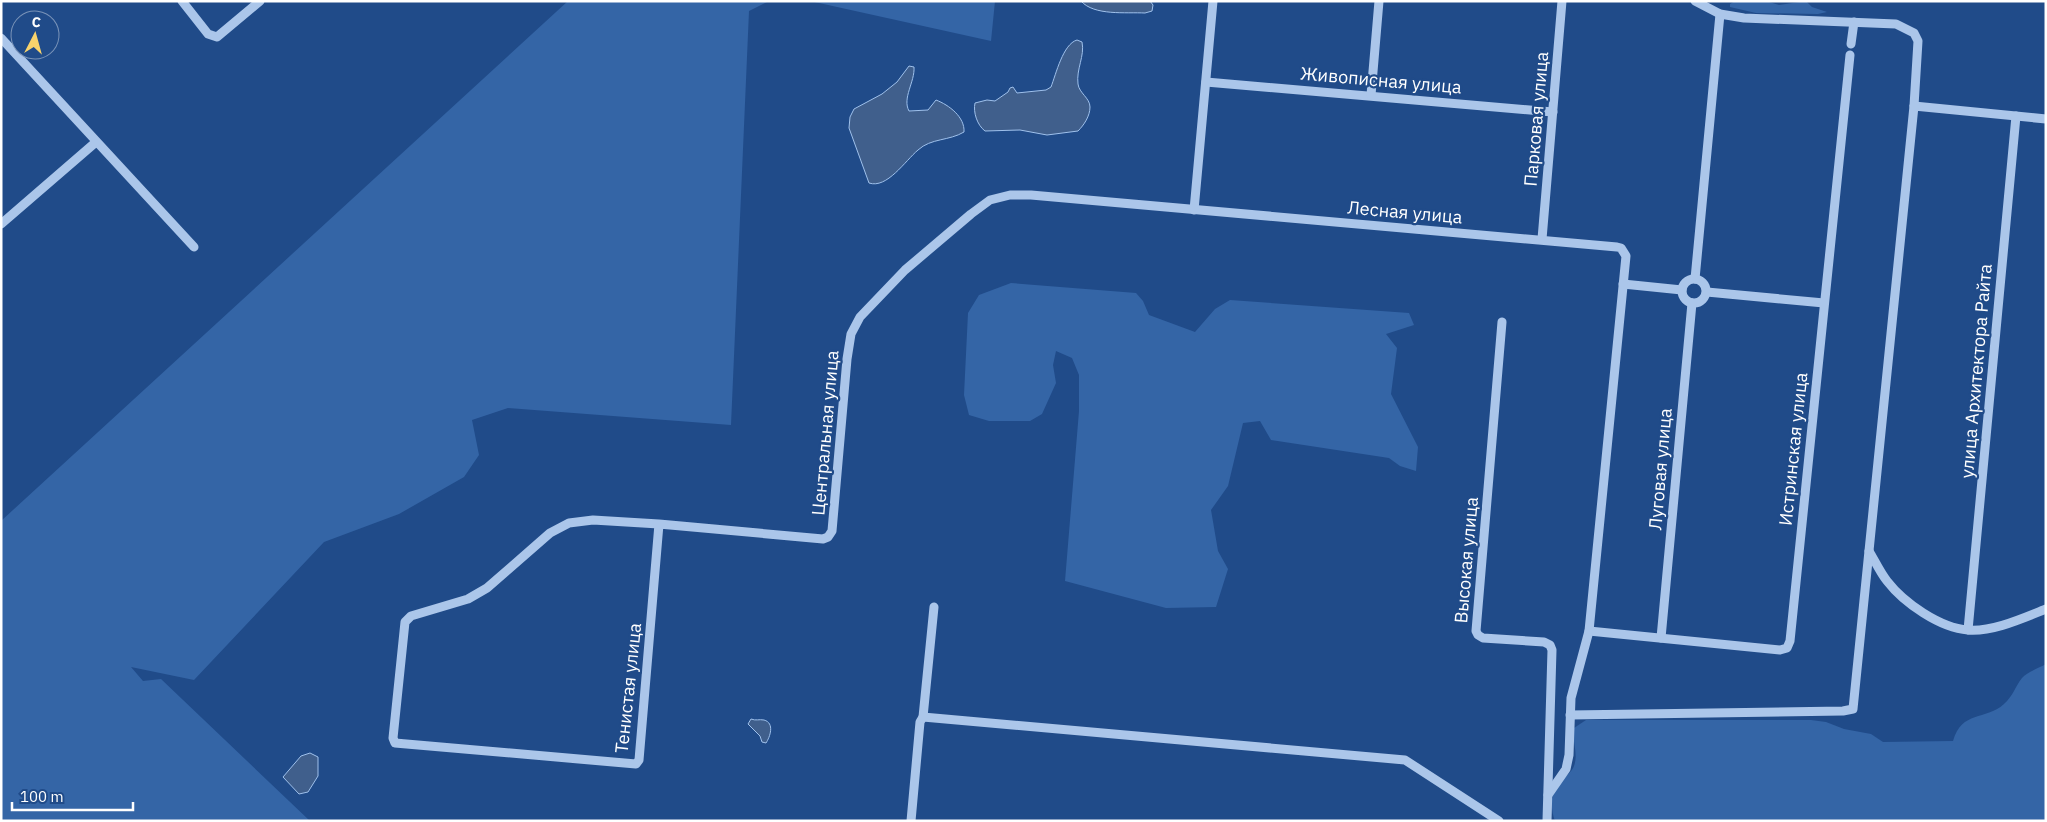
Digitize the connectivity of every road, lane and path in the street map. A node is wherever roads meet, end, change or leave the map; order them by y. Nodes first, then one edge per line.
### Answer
1 (182, 1) edge
2 (260, 1) edge
3 (1213, 1) edge
4 (1379, 1) edge
5 (1562, 1) edge
6 (1695, 1) edge
7 (1720, 14) junction
8 (1854, 22) junction
9 (1, 38) edge
10 (1851, 44) dead end
11 (1850, 55) dead end
12 (1206, 82) junction
13 (1370, 95) junction
14 (1914, 106) junction
15 (1553, 112) junction
16 (2016, 116) junction
17 (2046, 119) edge
18 (96, 142) junction
19 (1194, 210) junction
20 (1, 224) edge
21 (1542, 240) junction
22 (194, 247) dead end
23 (1695, 279) junction
24 (1624, 284) junction
25 (1682, 290) junction
26 (1707, 292) junction
27 (1692, 303) junction
28 (1824, 303) junction
29 (1502, 322) dead end
30 (659, 524) junction
31 (1869, 550) junction
32 (934, 606) dead end
33 (2046, 609) edge
34 (1968, 630) junction
35 (1589, 631) junction
36 (1661, 638) junction
37 (1570, 715) junction
38 (923, 717) junction
39 (395, 743) joint
40 (1548, 795) junction
41 (911, 821) edge
42 (1499, 821) edge
43 (1547, 821) edge

1 - 2 street
3 - 12 street
4 - 13 street
5 - 15 street, Парковая улица
6 - 7 street
7 - 8 street
7 - 23 street
8 - 10 street
8 - 14 street
9 - 18 street
11 - 28 street, Истринская улица
12 - 13 street, Живописная улица
12 - 19 street
13 - 15 street, Живописная улица
14 - 16 street
14 - 31 street
15 - 21 street, Парковая улица
16 - 17 street
16 - 34 street, улица Архитектора Райта
18 - 20 street
18 - 22 street
19 - 21 street, Лесная улица
19 - 30 street, Центральная улица
21 - 24 street, Лесная улица
23 - 25 street
23 - 26 street
24 - 25 street
24 - 35 street
25 - 27 street
26 - 27 street
26 - 28 street
27 - 36 street, Луговая улица
28 - 36 street, Истринская улица
29 - 40 street, Высокая улица
30 - 39 street, Центральная улица
30 - 39 street, Тенистая улица
31 - 34 street
31 - 37 street
32 - 38 street
33 - 34 street
35 - 36 street, Истринская улица
35 - 37 street
37 - 40 street
38 - 41 street
38 - 42 street
40 - 43 street

